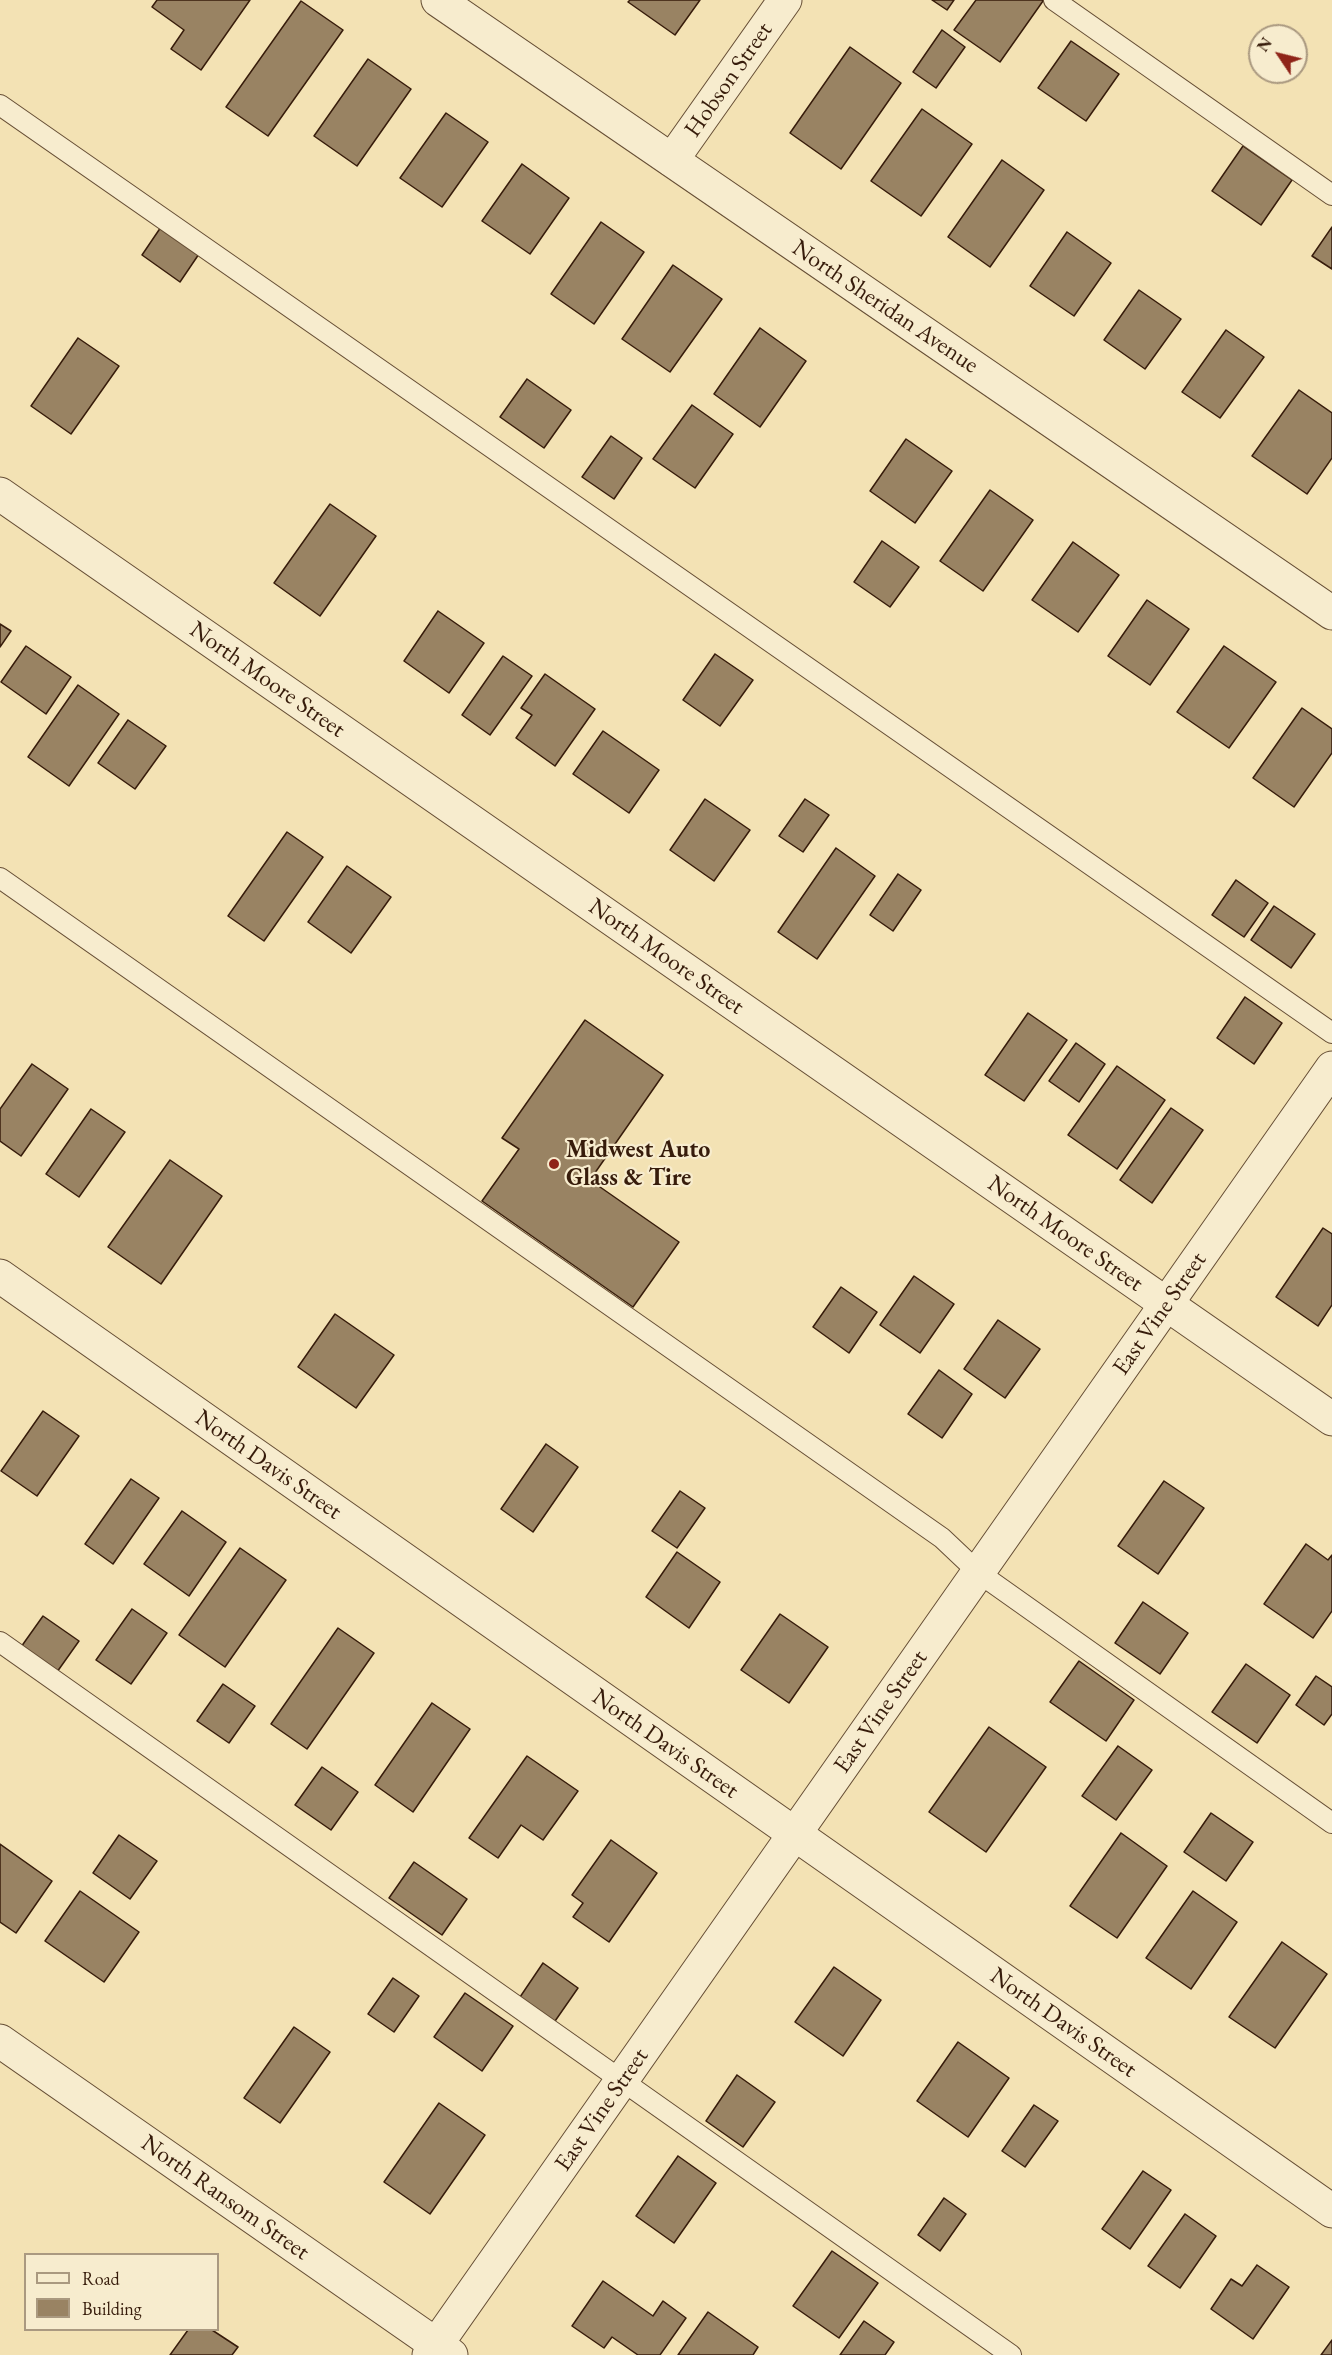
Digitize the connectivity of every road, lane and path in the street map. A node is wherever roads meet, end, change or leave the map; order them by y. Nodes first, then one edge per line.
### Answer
1 (438, 0) edge
2 (785, 0) edge
3 (1054, 0) edge
4 (0, 105) edge
5 (672, 160) junction
6 (1332, 195) edge
7 (0, 494) edge
8 (1332, 613) edge
9 (0, 878) edge
10 (1332, 1033) edge
11 (1332, 1068) edge
12 (0, 1276) edge
13 (1167, 1305) junction
14 (1332, 1419) edge
15 (979, 1573) junction
16 (0, 1642) edge
17 (1332, 1823) edge
18 (794, 1835) junction
19 (0, 2041) edge
20 (622, 2081) junction
21 (1332, 2211) edge
22 (439, 2352) edge
23 (1011, 2355) edge

1 - 5 street, North Sheridan Avenue
2 - 5 street, Hobson Street
3 - 6 lane
4 - 10 lane
5 - 8 street, North Sheridan Avenue
7 - 13 street, North Moore Street
9 - 15 lane
11 - 13 street, East Vine Street
12 - 18 street, North Davis Street
13 - 14 street, North Moore Street
13 - 15 street, East Vine Street
15 - 17 lane
15 - 18 street, East Vine Street
16 - 20 lane
18 - 20 street, East Vine Street
18 - 21 street, North Davis Street
19 - 22 street, North Ransom Street
20 - 22 street, East Vine Street
20 - 23 lane

